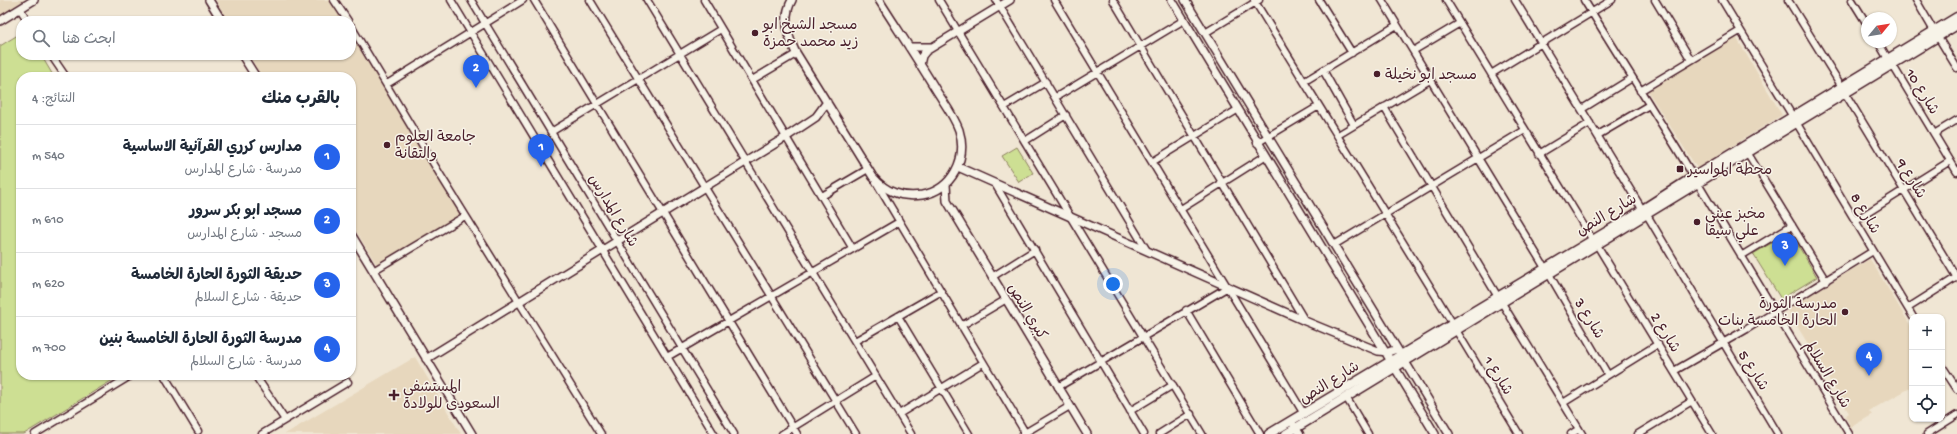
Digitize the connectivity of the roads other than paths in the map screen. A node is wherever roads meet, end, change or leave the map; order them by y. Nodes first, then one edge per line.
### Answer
1 (34, 0) edge
2 (209, 0) edge
3 (334, 0) edge
4 (451, 0) edge
5 (471, 0) edge
6 (523, 0) edge
7 (534, 0) edge
8 (590, 0) edge
9 (647, 0) edge
10 (704, 0) edge
11 (792, 0) edge
12 (879, 0) edge
13 (939, 0) edge
14 (1010, 0) edge
15 (1054, 0) edge
16 (1113, 0) edge
17 (1172, 0) edge
18 (1185, 0) edge
19 (1319, 0) edge
20 (1382, 0) edge
21 (1446, 0) edge
22 (1515, 0) edge
23 (1584, 0) edge
24 (1612, 0) edge
25 (1655, 0) edge
26 (1722, 0) edge
27 (1788, 0) edge
28 (1852, 0) edge
29 (1916, 0) edge
30 (1256, 1) edge
31 (998, 3) edge
32 (20, 9) junction
33 (1591, 12) junction
34 (1861, 14) edge
35 (25, 16) edge
36 (219, 16) edge
37 (345, 16) edge
38 (1957, 17) edge
39 (1184, 20) junction
40 (0, 21) edge
41 (484, 23) junction
42 (1460, 23) junction
43 (1957, 25) edge
44 (1397, 26) junction
45 (721, 29) junction
46 (471, 31) junction
47 (958, 31) junction
48 (1740, 31) junction
49 (1205, 33) junction
50 (356, 34) edge
51 (1936, 34) junction
52 (1542, 42) junction
53 (1140, 46) junction
54 (909, 47) junction
55 (932, 47) junction
56 (1882, 48) edge
57 (1413, 51) junction
58 (680, 53) junction
59 (1352, 53) junction
60 (796, 54) junction
61 (54, 60) edge
62 (245, 60) edge
63 (1691, 60) junction
64 (1890, 62) junction
65 (920, 64) junction
66 (1957, 68) edge
67 (1323, 70) junction
68 (63, 72) edge
69 (253, 72) edge
70 (1097, 72) junction
71 (1491, 74) junction
72 (638, 78) junction
73 (1632, 78) junction
74 (752, 80) junction
75 (1430, 80) junction
76 (1305, 81) junction
77 (1046, 82) junction
78 (387, 84) junction
79 (1843, 90) junction
80 (1640, 91) junction
81 (1056, 97) junction
82 (827, 102) junction
83 (597, 103) junction
84 (1649, 105) junction
85 (1319, 106) junction
86 (1004, 107) junction
87 (1384, 108) junction
88 (1582, 109) junction
89 (1237, 110) junction
90 (1066, 115) junction
91 (835, 116) junction
92 (816, 117) junction
93 (1794, 119) junction
94 (1957, 120) edge
95 (1590, 123) junction
96 (1354, 125) junction
97 (1525, 130) junction
98 (551, 132) junction
99 (1934, 134) junction
100 (1338, 135) junction
101 (1598, 135) junction
102 (1195, 136) junction
103 (1268, 136) junction
104 (786, 137) junction
105 (1025, 141) junction
106 (1257, 143) junction
107 (1746, 152) junction
108 (1539, 154) junction
109 (1265, 156) junction
110 (1478, 158) junction
111 (1950, 160) junction
112 (746, 162) junction
113 (1152, 162) junction
114 (958, 167) junction
115 (868, 169) junction
116 (1957, 172) edge
117 (873, 177) junction
118 (1695, 181) junction
119 (1223, 182) junction
120 (946, 184) junction
121 (996, 184) junction
122 (1431, 186) junction
123 (704, 188) junction
124 (1904, 190) junction
125 (931, 193) junction
126 (822, 196) junction
127 (947, 201) junction
128 (1181, 209) junction
129 (1644, 212) junction
130 (664, 213) junction
131 (1385, 215) junction
132 (465, 216) junction
133 (1072, 217) junction
134 (1856, 220) junction
135 (899, 222) junction
136 (1792, 225) junction
137 (356, 242) edge
138 (618, 242) junction
139 (1594, 242) junction
140 (1334, 245) junction
141 (853, 249) junction
142 (1146, 249) junction
143 (1035, 250) junction
144 (603, 251) junction
145 (1873, 251) junction
146 (1741, 256) junction
147 (373, 271) junction
148 (1547, 271) junction
149 (812, 273) junction
150 (992, 277) junction
151 (1957, 277) edge
152 (1826, 281) junction
153 (1228, 286) junction
154 (940, 292) junction
155 (772, 297) junction
156 (1005, 300) junction
157 (1500, 300) junction
158 (519, 302) junction
159 (1908, 308) junction
160 (1186, 310) junction
161 (1775, 311) junction
162 (1911, 314) edge
163 (898, 316) junction
164 (729, 321) junction
165 (1306, 321) junction
166 (961, 326) junction
167 (1455, 327) junction
168 (1144, 335) junction
169 (855, 341) junction
170 (1722, 343) junction
171 (1658, 344) junction
172 (682, 348) junction
173 (1385, 352) junction
174 (1401, 356) junction
175 (667, 357) junction
176 (426, 359) junction
177 (1101, 362) junction
178 (983, 363) junction
179 (1393, 364) junction
180 (1674, 371) junction
181 (1945, 371) edge
182 (1608, 375) junction
183 (876, 376) junction
184 (124, 380) edge
185 (167, 380) edge
186 (258, 380) edge
187 (348, 382) dead end
188 (1173, 385) junction
189 (1058, 387) junction
190 (941, 388) junction
191 (1957, 390) edge
192 (1346, 397) junction
193 (836, 401) junction
194 (1692, 401) junction
195 (1563, 403) junction
196 (1070, 406) junction
197 (1130, 411) junction
198 (900, 414) junction
199 (1191, 414) junction
200 (1304, 414) junction
201 (1957, 415) edge
202 (285, 420) junction
203 (793, 427) junction
204 (1296, 428) edge
205 (198, 431) dead end
206 (1580, 432) edge
207 (1645, 432) edge
208 (35, 434) edge
209 (262, 434) edge
210 (472, 434) edge
211 (600, 434) edge
212 (714, 434) edge
213 (734, 434) edge
214 (782, 434) edge
215 (797, 434) edge
216 (856, 434) edge
217 (911, 434) edge
218 (968, 434) edge
219 (1025, 434) edge
220 (1087, 434) edge
221 (1144, 434) edge
222 (1159, 434) edge
223 (1202, 434) edge
224 (1260, 434) edge
225 (1269, 434) edge
226 (1286, 434) edge
227 (1368, 434) edge
228 (1435, 434) edge
229 (1449, 434) edge
230 (1519, 434) edge
231 (1571, 434) edge
232 (1638, 434) edge
233 (1712, 434) edge
234 (1778, 434) edge
235 (1849, 434) edge
236 (1927, 434) edge

1 - 32 street
2 - 36 street
3 - 37 street
4 - 46 street, شارع المدارس
5 - 41 street, شارع المدارس
6 - 41 street
7 - 83 street
8 - 72 street
9 - 58 street
10 - 45 street
11 - 60 street
12 - 54 street
13 - 47 street
14 - 31 street
15 - 70 street
16 - 53 street
17 - 39 street
18 - 49 street
19 - 59 street
20 - 44 street, شارع 3
21 - 42 street, شارع 2
22 - 52 street, شارع 5
23 - 33 street, شارع السلالم
24 - 33 street
25 - 63 street
26 - 48 street, شارع 8
27 - 79 street, شارع 9
28 - 34 street
29 - 51 street
30 - 49 street
30 - 76 street, شارع 1
31 - 47 street
31 - 77 street
32 - 35 street
32 - 40 street
33 - 52 street
33 - 73 street, شارع السلالم
38 - 51 main road, شارع النص
39 - 53 street
39 - 89 street
41 - 46 street
41 - 98 street, شارع المدارس
42 - 57 street
42 - 71 street, شارع 2
43 - 51 main road, شارع النص
44 - 57 street, شارع 3
44 - 59 street
45 - 58 street
45 - 74 street
46 - 78 street
46 - 144 street, شارع المدارس
47 - 55 street
47 - 86 street
48 - 63 street
48 - 93 street, شارع 8
49 - 103 street
50 - 78 street
51 - 64 main road, شارع النص
51 - 66 street
52 - 71 street
52 - 88 street, شارع 5
53 - 70 street
53 - 102 street
54 - 55 street
54 - 65 street
55 - 65 street
56 - 64 street, شارع 10
57 - 75 street, شارع 3
58 - 72 street
58 - 112 street
59 - 67 street
60 - 74 street
60 - 82 street
61 - 68 street
62 - 69 street
63 - 80 street
64 - 79 main road, شارع النص
64 - 99 street, شارع 10
65 - 114 street
67 - 76 street
67 - 96 street
70 - 81 street
70 - 113 street
71 - 97 street, شارع 2
72 - 83 street
72 - 123 street
73 - 80 street, شارع السلالم
73 - 88 street
74 - 104 street
75 - 87 street
75 - 110 street, شارع 3
76 - 85 street, شارع 1
77 - 81 street
77 - 86 street
78 - 132 street
79 - 93 main road, شارع النص
79 - 124 street, شارع 9
80 - 84 street, شارع السلالم
81 - 90 street
82 - 91 street
82 - 92 street
83 - 98 street
83 - 130 street
84 - 101 street
84 - 118 street, شارع السلالم
85 - 100 street, شارع 1
85 - 103 street
86 - 105 street
87 - 96 street
87 - 122 street
88 - 95 street, شارع 5
89 - 102 street
89 - 106 street
90 - 105 street
90 - 142 street
91 - 92 street
91 - 115 street
92 - 104 street
93 - 107 main road, شارع النص
93 - 118 main road, شارع النص
93 - 134 street, شارع 8
94 - 99 street
95 - 101 street, شارع 5
95 - 108 street
96 - 100 street
97 - 108 street, شارع 2
97 - 110 street
98 - 138 street, شارع المدارس
99 - 111 street, شارع 10
100 - 131 street, شارع 1
101 - 129 street, شارع 5
102 - 113 street
102 - 119 street
103 - 106 street
103 - 140 street
104 - 112 street
104 - 126 street
105 - 133 street
106 - 109 street
107 - 118 main road, شارع النص
107 - 136 street
108 - 139 street, شارع 2
109 - 119 street
109 - 173 street
110 - 122 street
110 - 148 street, شارع 3
111 - 116 street, شارع 10
111 - 124 street
112 - 123 street
112 - 149 street
113 - 128 street
114 - 120 street
114 - 121 street
115 - 117 street
115 - 126 street
117 - 125 street
117 - 135 street
118 - 129 main road, شارع النص
118 - 146 street, شارع السلالم
119 - 128 street
119 - 165 street
120 - 125 street
120 - 127 street
121 - 133 street
121 - 143 street
122 - 131 street
122 - 157 street
123 - 130 street
123 - 155 street
124 - 134 street
124 - 151 street, شارع 9
125 - 127 street
126 - 141 street
127 - 150 street, كبري النص
128 - 153 street
129 - 139 main road, شارع النص
129 - 170 street, شارع 5
130 - 138 street
130 - 164 street
131 - 140 street
131 - 167 street, شارع 1
132 - 147 street
132 - 158 street
133 - 142 street
133 - 168 street
134 - 145 street, شارع 8
135 - 141 street
135 - 154 street
136 - 146 street
136 - 152 street
137 - 147 street
138 - 144 street
138 - 172 street, شارع المدارس
139 - 148 main road, شارع النص
139 - 171 street, شارع 2
140 - 174 street
141 - 149 street
142 - 153 street
143 - 150 street
143 - 177 street
144 - 158 street
144 - 175 street, شارع المدارس
145 - 152 street
145 - 159 street, شارع 8
146 - 161 street, شارع السلالم
147 - 176 street
148 - 157 main road, شارع النص
148 - 182 street, شارع 3
149 - 155 street
149 - 169 street
150 - 156 street, كبري النص
151 - 159 street
152 - 161 street
153 - 160 street
153 - 165 street
153 - 200 street
154 - 163 street
154 - 166 street
155 - 164 street
155 - 193 street
156 - 166 street
156 - 189 street, كبري النص
157 - 167 main road, شارع النص
157 - 195 street
158 - 176 street
158 - 211 street
159 - 162 street, شارع 8
160 - 168 street
160 - 224 street
161 - 170 street
161 - 235 street, شارع السلالم
163 - 169 street
163 - 190 street
164 - 172 street
164 - 203 street
165 - 173 street
166 - 178 street
167 - 174 main road, شارع النص
167 - 230 street, شارع 1
168 - 177 street
168 - 188 street
169 - 183 street
170 - 180 street
170 - 234 street, شارع 5
171 - 180 street, شارع 2
171 - 182 street
172 - 175 street
172 - 213 street, شارع المدارس
173 - 174 street
173 - 179 street
174 - 179 main road, شارع النص
174 - 229 street
175 - 212 street, شارع المدارس
176 - 210 street
177 - 189 street
177 - 197 street
178 - 190 street
178 - 219 street
179 - 192 main road, شارع النص
179 - 200 main road, شارع النص
179 - 228 street
180 - 194 street, شارع 2
181 - 191 street
182 - 195 street
183 - 193 street
183 - 198 street
184 - 208 street
185 - 205 street
186 - 202 street
187 - 202 street
188 - 197 street
188 - 199 street
189 - 196 street, كبري النص
190 - 198 street
190 - 218 street
192 - 204 main road, شارع النص
192 - 227 street
193 - 203 street
193 - 216 street
194 - 207 street
194 - 233 street, شارع 2
195 - 206 street
196 - 219 street
196 - 220 street, كبري النص
197 - 221 street
198 - 217 street
199 - 222 street
199 - 223 street
200 - 204 main road, شارع النص
201 - 236 street
202 - 209 street
203 - 214 street
203 - 215 street
204 - 225 main road, شارع النص
204 - 226 main road, شارع النص
206 - 231 street
207 - 232 street

